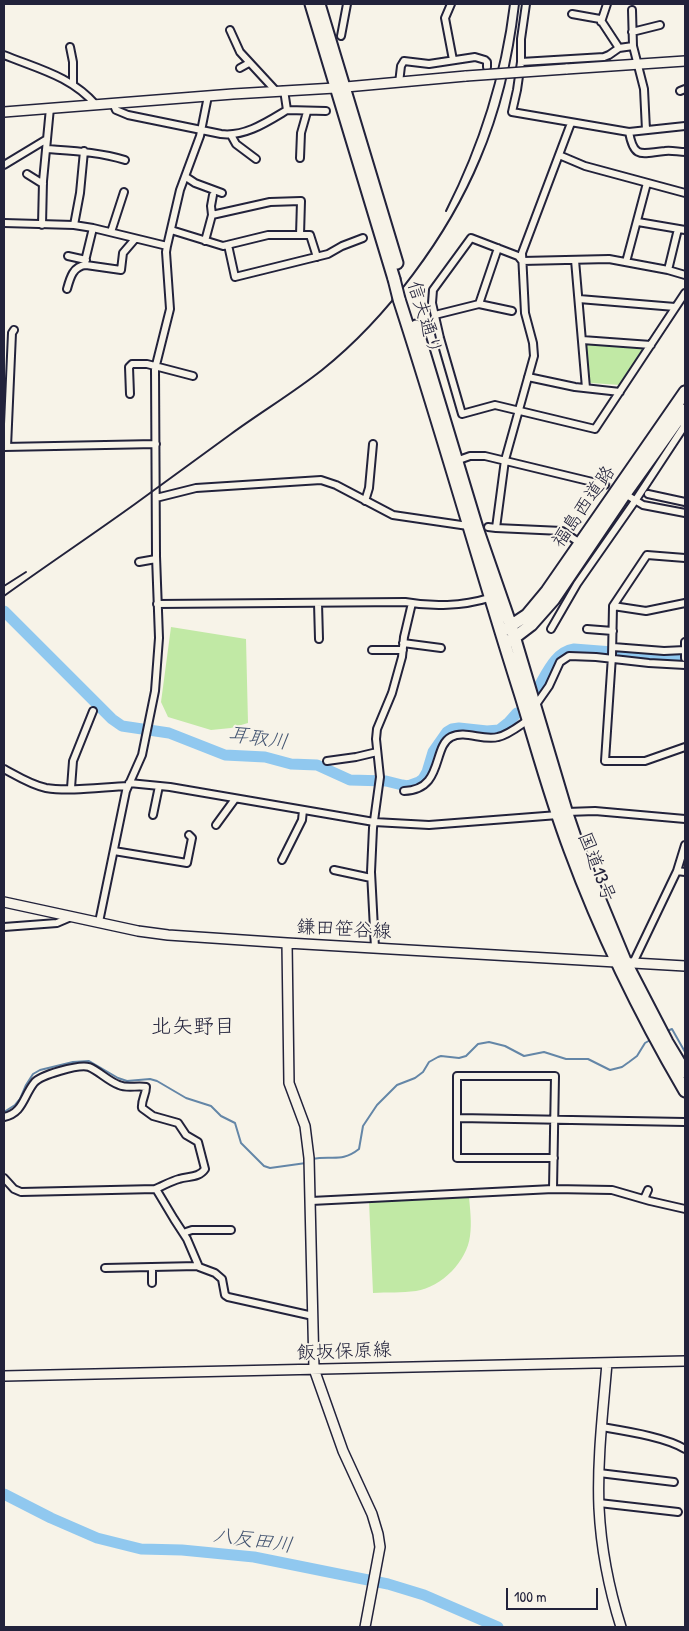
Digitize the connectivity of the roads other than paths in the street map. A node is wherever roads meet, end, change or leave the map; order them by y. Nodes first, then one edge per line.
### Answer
1 (310, 4) edge
2 (319, 4) edge
3 (347, 4) edge
4 (451, 4) edge
5 (526, 4) edge
6 (607, 4) edge
7 (632, 10) dead end
8 (572, 14) dead end
9 (601, 22) junction
10 (660, 26) dead end
11 (230, 30) dead end
12 (632, 32) junction
13 (341, 36) dead end
14 (632, 46) junction
15 (70, 47) dead end
16 (618, 48) junction
17 (4, 55) edge
18 (453, 60) junction
19 (685, 60) edge
20 (521, 62) junction
21 (248, 63) junction
22 (637, 64) junction
23 (487, 67) dead end
24 (240, 68) dead end
25 (399, 83) junction
26 (73, 84) junction
27 (340, 88) junction
28 (280, 91) junction
29 (208, 96) junction
30 (112, 103) junction
31 (96, 105) junction
32 (50, 108) junction
33 (287, 110) junction
34 (326, 111) dead end
35 (4, 112) edge
36 (308, 112) junction
37 (571, 123) junction
38 (685, 126) edge
39 (201, 130) junction
40 (646, 130) junction
41 (629, 132) junction
42 (231, 135) junction
43 (47, 139) junction
44 (46, 149) junction
45 (84, 151) junction
46 (685, 152) edge
47 (559, 155) junction
48 (300, 158) dead end
49 (256, 159) dead end
50 (125, 160) dead end
51 (4, 166) edge
52 (27, 174) dead end
53 (186, 177) junction
54 (647, 183) junction
55 (43, 184) junction
56 (124, 192) dead end
57 (685, 192) edge
58 (222, 193) dead end
59 (213, 195) dead end
60 (212, 215) junction
61 (638, 222) junction
62 (4, 223) edge
63 (42, 225) junction
64 (74, 225) junction
65 (93, 228) junction
66 (678, 229) junction
67 (170, 230) junction
68 (685, 230) edge
69 (111, 232) junction
70 (300, 235) junction
71 (364, 238) dead end
72 (135, 239) junction
73 (205, 240) junction
74 (228, 245) junction
75 (167, 246) junction
76 (498, 248) junction
77 (68, 256) dead end
78 (317, 257) junction
79 (575, 260) junction
80 (522, 261) junction
81 (86, 262) junction
82 (626, 262) junction
83 (668, 270) junction
84 (685, 276) edge
85 (67, 289) dead end
86 (685, 293) edge
87 (579, 299) junction
88 (479, 304) junction
89 (675, 307) junction
90 (512, 311) dead end
91 (435, 315) junction
92 (14, 330) dead end
93 (582, 340) junction
94 (651, 345) junction
95 (156, 366) junction
96 (193, 376) dead end
97 (528, 377) junction
98 (586, 388) junction
99 (620, 392) junction
100 (685, 392) edge
101 (130, 394) dead end
102 (518, 410) junction
103 (685, 410) edge
104 (685, 421) edge
105 (156, 444) junction
106 (373, 444) dead end
107 (5, 447) edge
108 (505, 460) junction
109 (454, 462) junction
110 (605, 485) tunnel mouth
111 (625, 494) junction
112 (648, 494) tunnel mouth
113 (156, 498) junction
114 (365, 501) junction
115 (635, 501) junction
116 (685, 502) edge
117 (685, 513) edge
118 (468, 526) junction
119 (488, 527) dead end
120 (496, 528) junction
121 (580, 543) junction
122 (156, 558) junction
123 (685, 558) edge
124 (139, 562) dead end
125 (573, 580) junction
126 (489, 598) junction
127 (318, 603) junction
128 (685, 603) edge
129 (157, 604) junction
130 (412, 604) junction
131 (613, 606) junction
132 (511, 626) junction
133 (551, 629) dead end
134 (587, 629) dead end
135 (613, 630) junction
136 (500, 632) junction
137 (319, 638) dead end
138 (509, 641) junction
139 (685, 642) edge
140 (403, 646) junction
141 (441, 648) dead end
142 (372, 650) dead end
143 (685, 651) edge
144 (612, 653) junction
145 (685, 658) edge
146 (685, 665) edge
147 (535, 706) junction
148 (93, 711) dead end
149 (528, 720) junction
150 (685, 747) edge
151 (377, 752) junction
152 (327, 760) dead end
153 (4, 769) edge
154 (128, 785) junction
155 (158, 786) junction
156 (71, 788) junction
157 (404, 791) dead end
158 (235, 799) junction
159 (303, 810) junction
160 (562, 814) junction
161 (153, 815) dead end
162 (685, 819) edge
163 (374, 822) junction
164 (216, 825) dead end
165 (189, 835) dead end
166 (685, 845) edge
167 (114, 851) junction
168 (282, 860) dead end
169 (334, 870) dead end
170 (676, 871) junction
171 (685, 872) edge
172 (371, 878) junction
173 (4, 902) edge
174 (71, 916) junction
175 (99, 922) junction
176 (4, 927) edge
177 (287, 943) junction
178 (375, 948) junction
179 (626, 962) junction
180 (685, 966) edge
181 (685, 1072) edge
182 (685, 1091) edge
183 (4, 1117) edge
184 (458, 1118) junction
185 (554, 1118) junction
186 (685, 1122) edge
187 (554, 1158) junction
188 (4, 1178) edge
189 (155, 1189) junction
190 (553, 1189) junction
191 (648, 1190) dead end
192 (644, 1199) junction
193 (311, 1201) junction
194 (685, 1209) edge
195 (231, 1230) dead end
196 (183, 1233) junction
197 (198, 1266) junction
198 (105, 1268) dead end
199 (152, 1268) junction
200 (152, 1283) dead end
201 (313, 1316) junction
202 (685, 1361) edge
203 (607, 1363) junction
204 (314, 1369) junction
205 (4, 1376) edge
206 (602, 1427) junction
207 (685, 1449) edge
208 (599, 1473) junction
209 (674, 1482) dead end
210 (599, 1503) junction
211 (678, 1512) dead end
212 (365, 1627) edge
213 (621, 1627) edge

1 - 27 highway, 信夫通り
2 - 27 highway, 信夫通り
3 - 13 street
4 - 18 street
5 - 20 street
6 - 9 street
7 - 12 street
8 - 9 street
9 - 16 street
10 - 12 street
11 - 21 street
12 - 14 street
14 - 16 street
14 - 22 street
15 - 26 street
16 - 20 street
17 - 26 street
18 - 23 street
18 - 25 street
19 - 22 street
20 - 37 street
21 - 24 street
21 - 28 street
22 - 25 street, bridge
22 - 40 street
25 - 27 street
26 - 31 street
27 - 28 street
27 - 109 highway, 信夫通り
28 - 29 street
28 - 33 street
29 - 30 street
29 - 39 street
30 - 31 street
30 - 39 street
31 - 32 street
32 - 35 street
32 - 43 street
33 - 36 street
33 - 42 street
34 - 36 street
36 - 48 street
37 - 41 street
37 - 47 street
38 - 40 street
39 - 42 street
39 - 53 street
40 - 41 street
41 - 46 street
42 - 49 street
43 - 44 street
43 - 51 street
44 - 45 street
44 - 55 street
45 - 50 street
45 - 64 street
47 - 54 street
47 - 80 street
52 - 55 street
53 - 58 street
53 - 67 street
54 - 57 street
54 - 61 street
55 - 63 street
56 - 69 street
59 - 60 street
60 - 70 street
60 - 73 street
61 - 66 street
61 - 82 street
62 - 63 street
63 - 64 street
64 - 65 street
65 - 69 street
65 - 81 street
66 - 68 street
66 - 83 street
67 - 73 street
67 - 75 street
69 - 72 street
70 - 74 street
70 - 78 street
71 - 78 street
72 - 75 street
72 - 81 street
73 - 74 street
74 - 78 street
75 - 95 street
76 - 80 street
76 - 88 street
76 - 91 street
77 - 81 street
79 - 80 street
79 - 82 street
79 - 87 street
80 - 97 street
81 - 85 street
82 - 83 street
83 - 84 street
86 - 89 street
87 - 89 street
87 - 93 street
88 - 90 street
88 - 91 street
89 - 94 street
91 - 102 street
92 - 107 street
93 - 94 street
93 - 98 street
94 - 99 street
95 - 96 street
95 - 101 street
95 - 105 street
97 - 98 street
97 - 102 street
98 - 99 street
99 - 102 street
100 - 121 highway, 福島西道路
102 - 108 street
103 - 111 highway, 福島西道路
104 - 115 street
105 - 107 street
105 - 113 street
106 - 114 street
108 - 109 street
108 - 110 street
108 - 120 street
109 - 118 highway, 信夫通り
109 - 132 highway, 信夫通り
111 - 115 street
111 - 125 highway, 福島西道路
112 - 116 street
113 - 114 street
113 - 122 street
114 - 118 street
115 - 117 street
115 - 125 street
118 - 126 highway, 信夫通り
119 - 120 street
120 - 121 street
121 - 132 highway, 福島西道路
122 - 124 street
122 - 129 street
123 - 131 street
125 - 133 street
125 - 138 highway, 福島西道路
126 - 130 street
126 - 136 highway, 信夫通り
127 - 129 street
127 - 130 street
127 - 137 street
128 - 131 street
129 - 154 street
130 - 140 street
131 - 135 street
132 - 136 highway, 福島西道路
132 - 138 highway, 信夫通り
134 - 135 street
135 - 144 street
136 - 138 highway, 信夫通り
138 - 147 highway, 国道13号
138 - 149 highway, 国道13号
139 - 143 street
140 - 141 street
140 - 142 street
140 - 151 street
143 - 144 street
143 - 145 street
144 - 146 street
144 - 147 street
144 - 150 street
147 - 160 highway, 国道13号
148 - 156 street
149 - 157 street
149 - 160 highway, 国道13号
151 - 152 street
151 - 163 street
153 - 156 street
154 - 155 street
154 - 156 street
154 - 167 street
155 - 158 street
155 - 161 street
158 - 159 street
158 - 164 street
159 - 163 street
159 - 168 street
160 - 162 street
160 - 163 street
160 - 179 highway, 国道13号
163 - 172 street
165 - 167 street
166 - 170 street
167 - 175 street
169 - 172 street
170 - 171 street
170 - 179 street
172 - 178 street
173 - 174 street, 鎌田笹谷線
174 - 175 street, 鎌田笹谷線
174 - 176 street
175 - 177 street, 鎌田笹谷線
177 - 178 street, 鎌田笹谷線
177 - 193 street
178 - 179 street, 鎌田笹谷線
179 - 180 street, 鎌田笹谷線
179 - 181 highway, 国道13号
179 - 182 highway, 国道13号
183 - 189 street
184 - 185 street
184 - 185 street
184 - 187 street
185 - 186 street
185 - 187 street
187 - 190 street
188 - 189 street
189 - 196 street
190 - 192 street
190 - 193 street
191 - 192 street
192 - 194 street
193 - 201 street
195 - 196 street
196 - 197 street
197 - 199 street
197 - 201 street
198 - 199 street
199 - 200 street
201 - 204 street
202 - 203 street, 飯坂保原線
203 - 204 street, 飯坂保原線
203 - 206 street
204 - 205 street, 飯坂保原線
204 - 212 street
206 - 207 street
206 - 208 street
208 - 209 street
208 - 210 street
210 - 211 street
210 - 213 street

